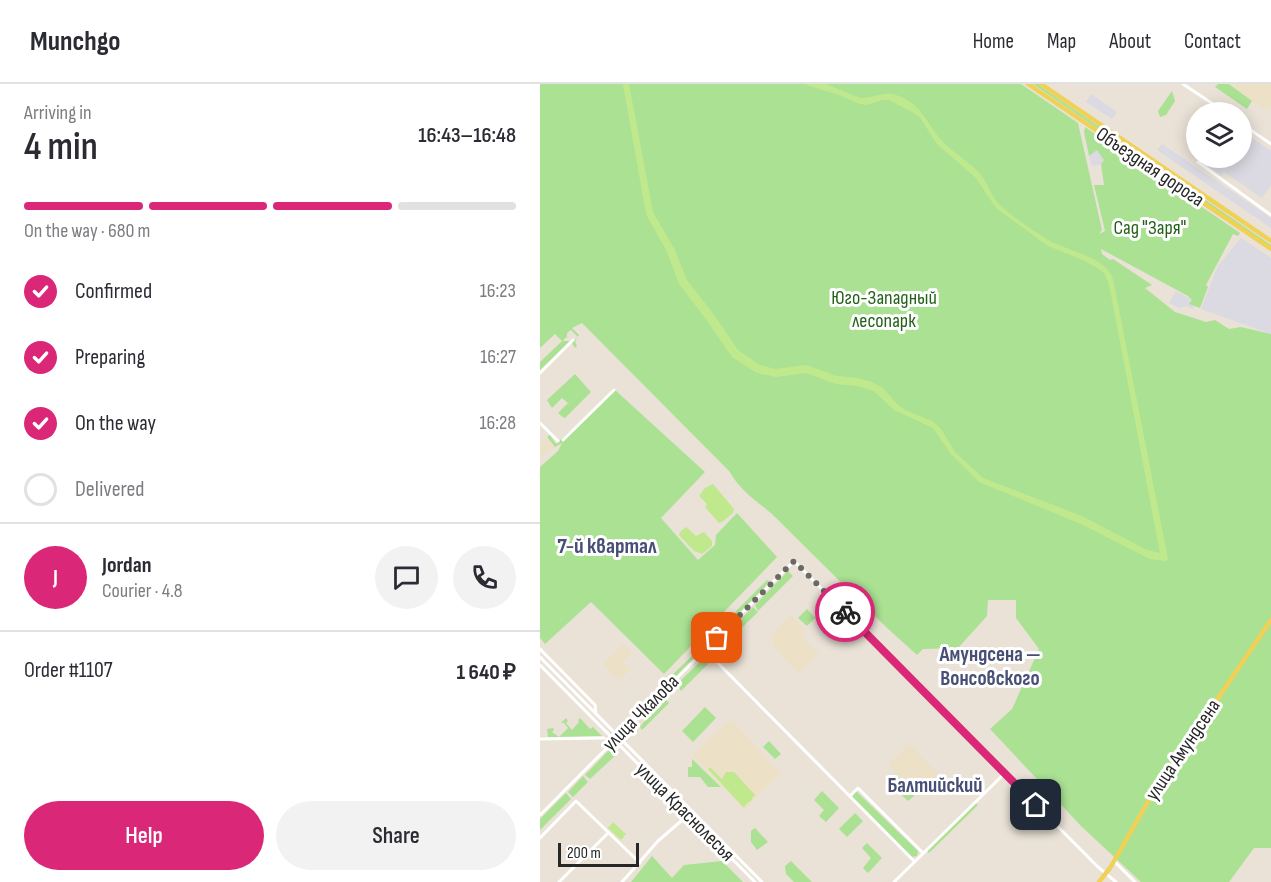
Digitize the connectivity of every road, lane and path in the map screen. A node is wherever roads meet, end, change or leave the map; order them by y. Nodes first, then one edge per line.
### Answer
1 (1028, 84) edge
2 (1041, 84) edge
3 (1183, 84) edge
4 (1210, 102) edge
5 (1252, 131) edge
6 (1271, 144) edge
7 (1206, 168) edge
8 (1271, 215) edge
9 (1271, 242) edge
10 (1271, 249) edge
11 (573, 340) dead end
12 (540, 373) edge
13 (614, 390) dead end
14 (540, 423) edge
15 (564, 440) dead end
16 (558, 441) dead end
17 (1271, 620) edge
18 (540, 649) edge
19 (705, 650) junction
20 (540, 657) edge
21 (540, 665) edge
22 (596, 715) junction
23 (618, 736) junction
24 (604, 738) dead end
25 (540, 739) edge
26 (614, 740) junction
27 (1004, 773) junction
28 (850, 796) junction
29 (540, 815) edge
30 (688, 815) junction
31 (608, 832) junction
32 (713, 832) junction
33 (709, 836) junction
34 (540, 838) edge
35 (923, 853) junction
36 (914, 861) junction
37 (1114, 861) junction
38 (640, 863) junction
39 (1106, 874) junction
40 (559, 882) edge
41 (622, 882) edge
42 (755, 882) edge
43 (762, 882) edge
44 (894, 882) edge
45 (1099, 882) edge
46 (1116, 882) edge
47 (1135, 882) edge

1 - 10 main road, Объездная дорога
2 - 9 main road, Объездная дорога
3 - 4 street
5 - 6 street
7 - 8 street
11 - 12 street
13 - 15 street
14 - 16 street
17 - 37 main road, улица Амундсена
18 - 22 street, улица Краснолесья
19 - 23 street, улица Чкалова
19 - 27 street, улица Чкалова
19 - 28 street
20 - 22 street, улица Краснолесья
21 - 26 street, улица Краснолесья
22 - 23 street, улица Краснолесья
23 - 26 street, улица Чкалова
23 - 32 street, улица Краснолесья
24 - 25 street
26 - 29 street, улица Чкалова
26 - 30 street, улица Краснолесья
27 - 35 street
27 - 39 street
28 - 35 street
28 - 36 street
30 - 33 street, улица Краснолесья
30 - 38 street
31 - 34 street
31 - 38 street
31 - 40 street
32 - 33 street
32 - 43 street, улица Краснолесья
33 - 42 street, улица Краснолесья
35 - 36 street
36 - 44 street
37 - 39 main road, улица Амундсена
37 - 47 street
38 - 41 street
39 - 45 main road, улица Амундсена
39 - 46 street

